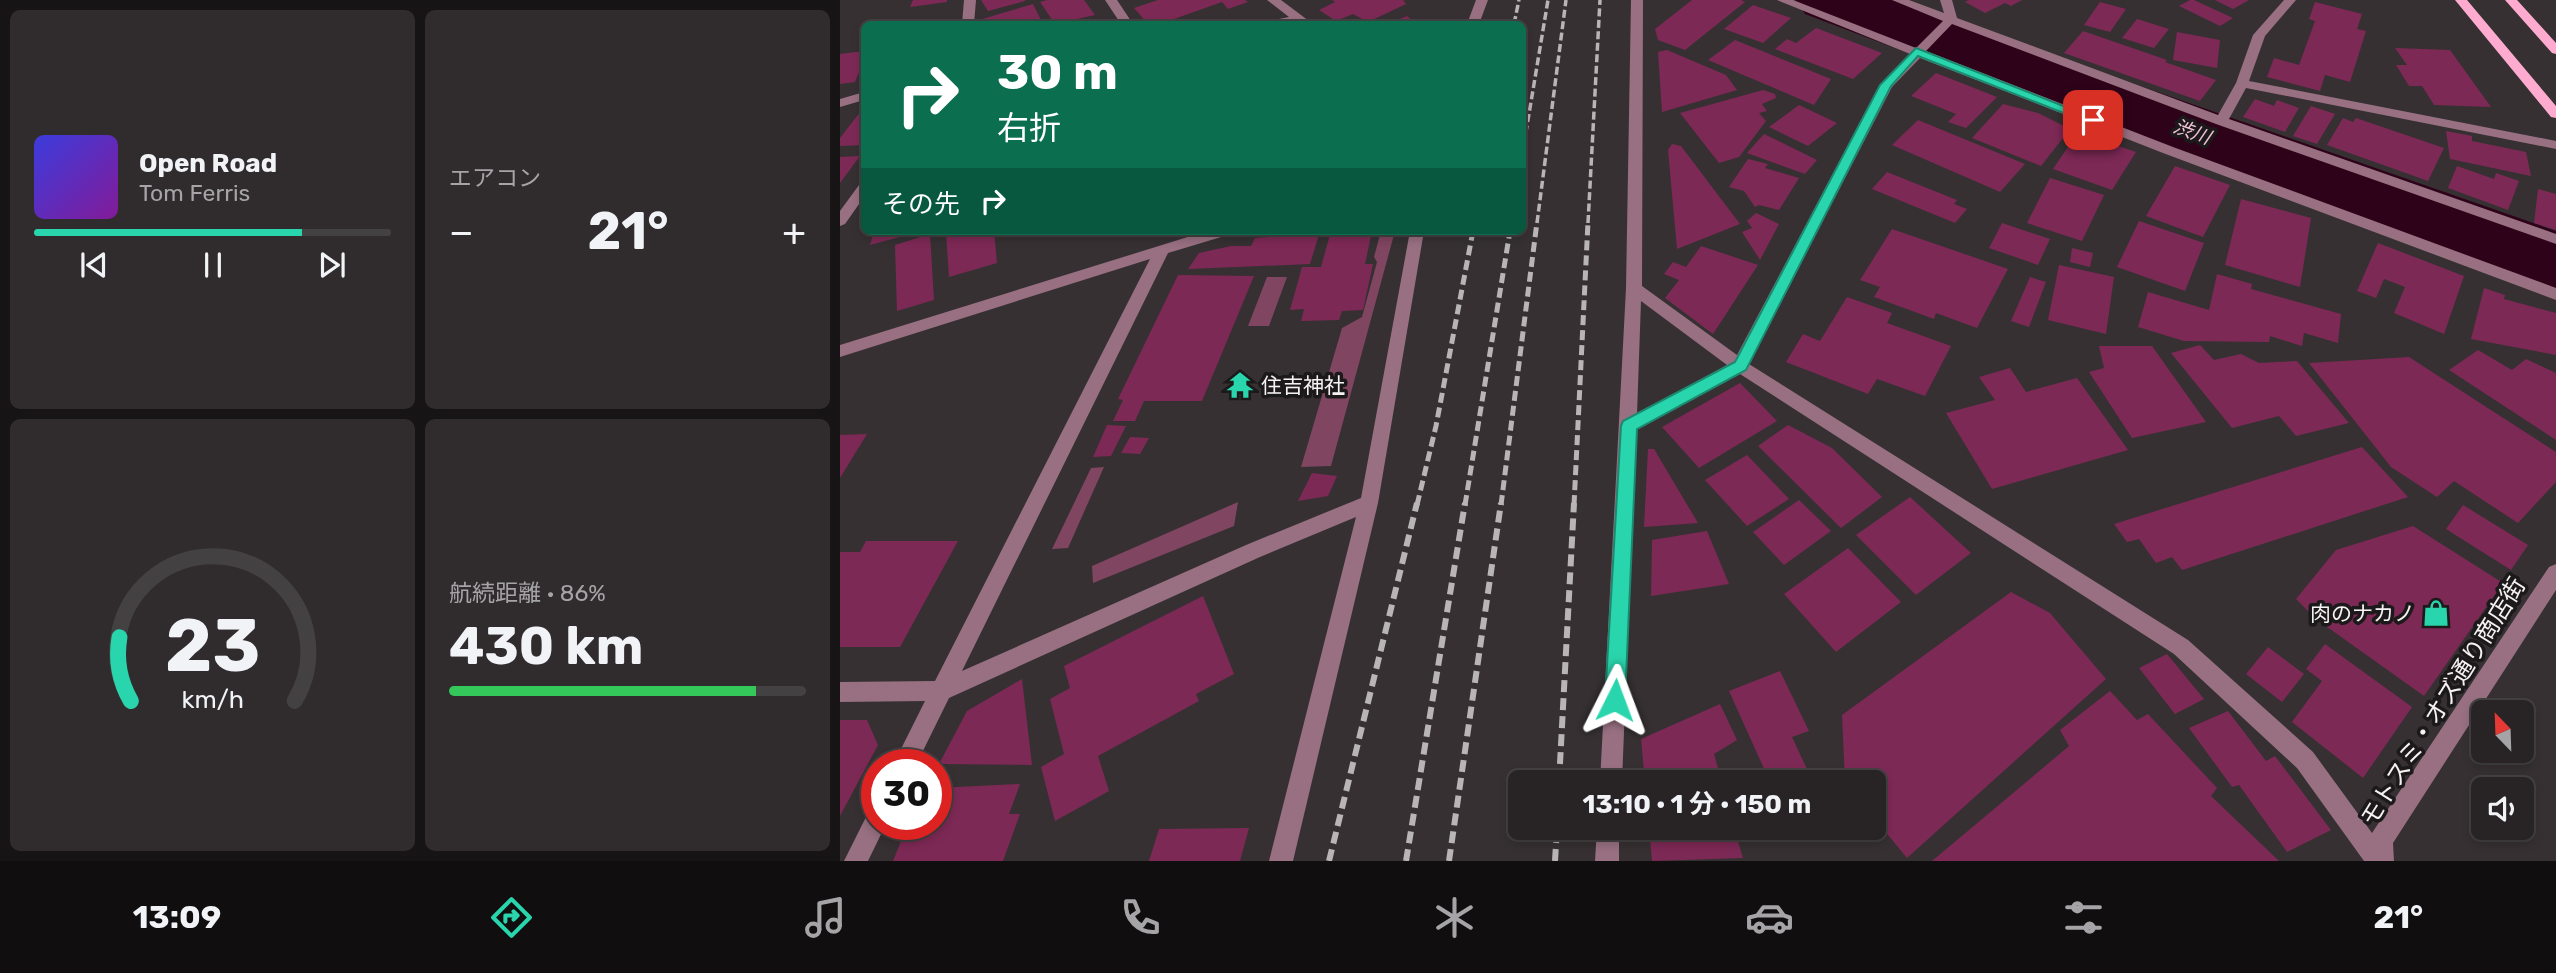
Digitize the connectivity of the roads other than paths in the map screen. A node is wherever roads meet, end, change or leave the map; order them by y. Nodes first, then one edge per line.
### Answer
1 (970, 0) edge
2 (1111, 0) edge
3 (1273, 0) edge
4 (1482, 0) edge
5 (1637, 0) edge
6 (1783, 0) edge
7 (1898, 0) edge
8 (1946, 0) edge
9 (2290, 0) edge
10 (2461, 0) edge
11 (2511, 0) edge
12 (1951, 19) junction
13 (968, 21) edge
14 (1125, 21) edge
15 (1301, 21) edge
16 (1475, 21) edge
17 (2556, 50) edge
18 (1916, 52) junction
19 (2242, 83) junction
20 (861, 97) edge
21 (840, 103) edge
22 (2556, 114) edge
23 (2221, 121) junction
24 (2556, 145) edge
25 (861, 192) edge
26 (840, 221) edge
27 (1193, 235) edge
28 (1416, 235) edge
29 (2556, 239) edge
30 (1163, 249) junction
31 (1634, 288) junction
32 (2556, 294) edge
33 (840, 351) edge
34 (1740, 366) junction
35 (1629, 426) junction
36 (1369, 503) junction
37 (2556, 573) edge
38 (941, 691) junction
39 (840, 692) edge
40 (912, 749) edge
41 (1612, 770) edge
42 (866, 840) edge
43 (1608, 840) edge
44 (856, 861) edge
45 (1281, 861) edge
46 (1607, 861) edge
47 (2380, 861) edge

1 - 13 street
2 - 14 street
3 - 15 street
4 - 16 street
5 - 31 street
6 - 18 street
7 - 12 street
8 - 12 street
9 - 19 street
10 - 22 main road
11 - 17 main road
12 - 18 street
12 - 23 street
18 - 32 street
18 - 34 street
19 - 23 street
19 - 24 street
20 - 21 street
23 - 29 street
25 - 26 street
27 - 30 street
28 - 36 street
30 - 33 street
30 - 38 street
31 - 34 street
31 - 35 street
34 - 35 street
34 - 47 street
35 - 41 street
36 - 38 street
36 - 45 street
37 - 47 street, モトスミ・オズ通り商店街
38 - 39 street
38 - 40 street
42 - 44 street
43 - 46 street

